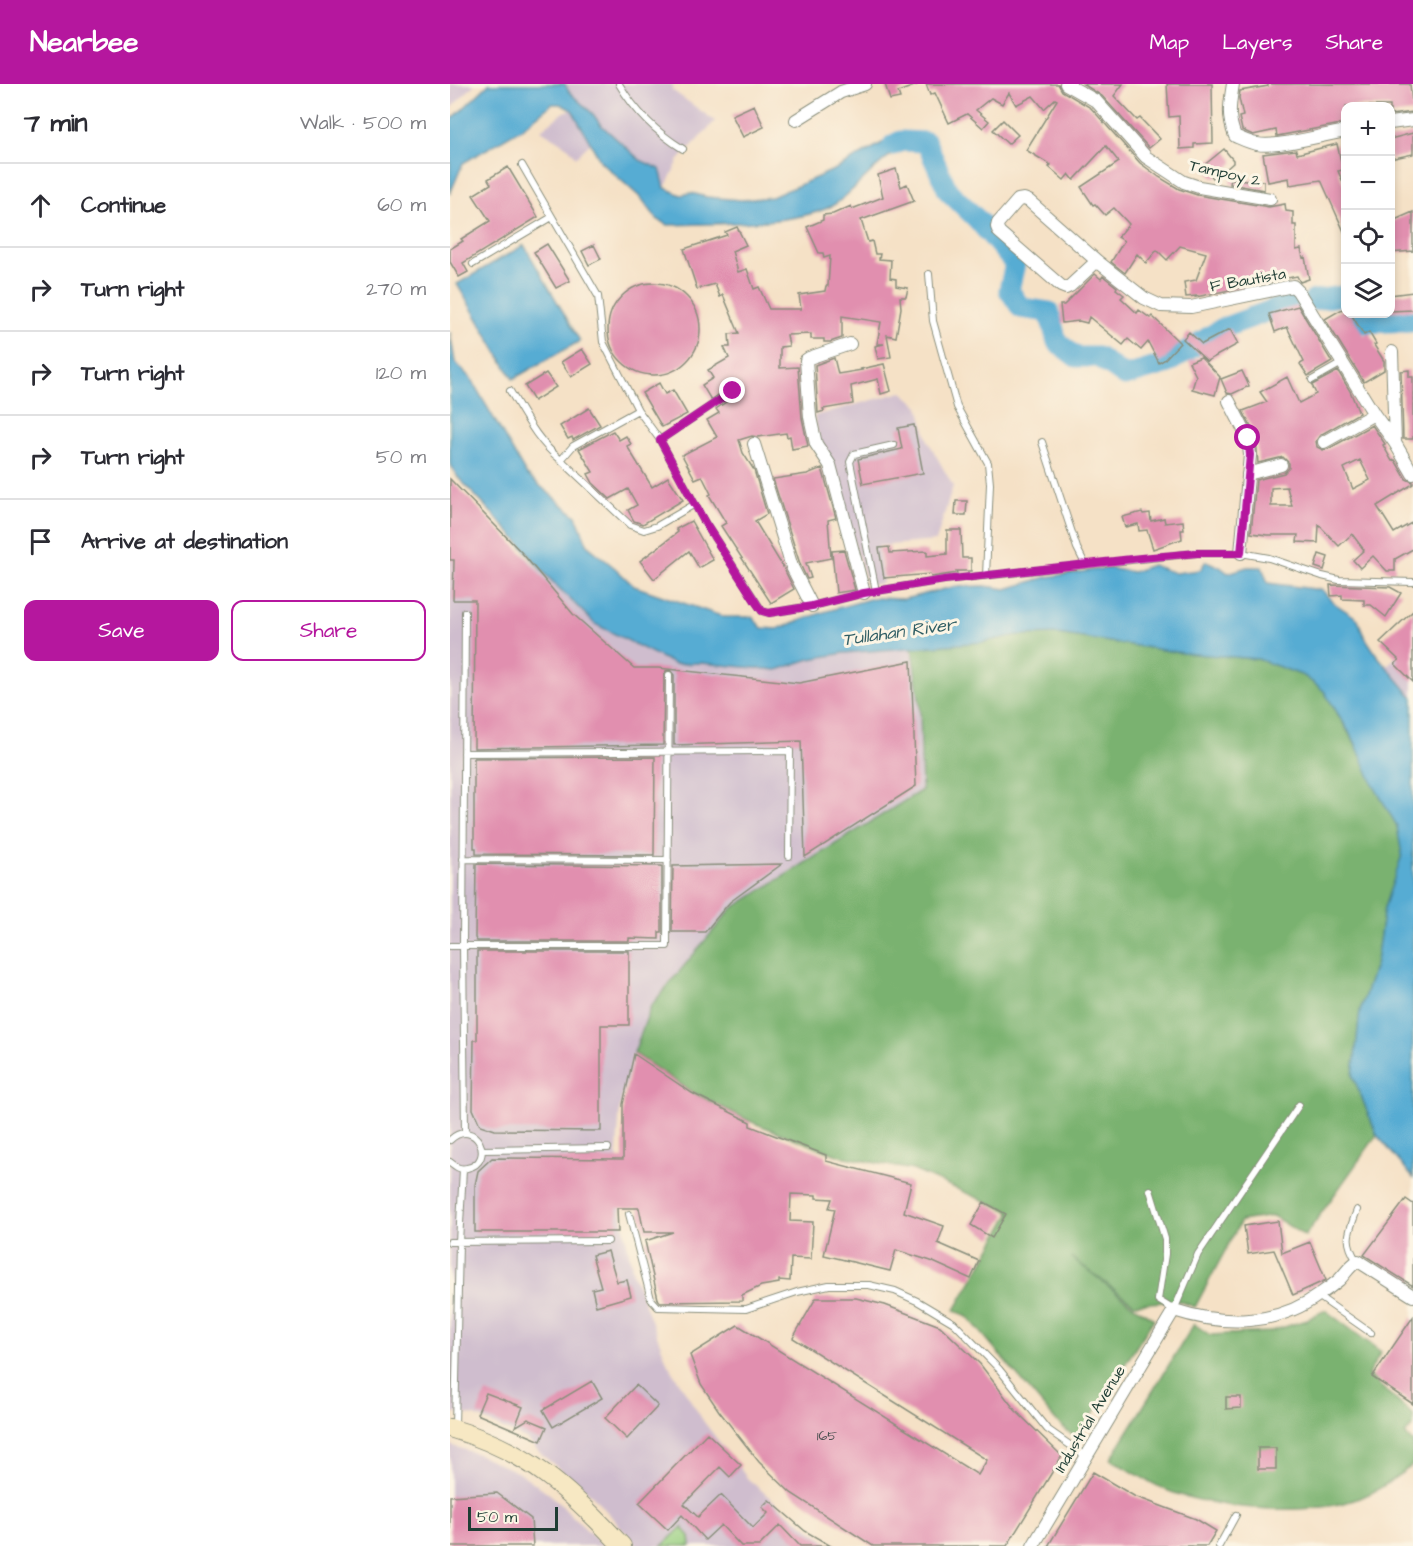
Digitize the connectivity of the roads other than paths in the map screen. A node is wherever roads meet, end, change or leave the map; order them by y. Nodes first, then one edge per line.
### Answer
1 (619, 84) edge
2 (865, 84) edge
3 (1066, 84) edge
4 (1233, 84) edge
5 (796, 120) dead end
6 (1413, 120) edge
7 (1395, 122) edge
8 (1341, 133) edge
9 (683, 149) dead end
10 (522, 165) dead end
11 (1270, 199) dead end
12 (552, 217) junction
13 (1096, 261) junction
14 (472, 264) dead end
15 (929, 274) dead end
16 (850, 344) dead end
17 (1392, 352) dead end
18 (1342, 363) junction
19 (1312, 380) dead end
20 (510, 391) dead end
21 (733, 391) dead end
22 (1229, 400) dead end
23 (638, 410) junction
24 (1374, 414) junction
25 (660, 440) junction
26 (1042, 442) dead end
27 (1324, 442) dead end
28 (1395, 443) junction
29 (754, 444) dead end
30 (894, 445) dead end
31 (561, 460) junction
32 (1281, 465) dead end
33 (1248, 474) junction
34 (1413, 474) edge
35 (695, 504) junction
36 (1241, 553) junction
37 (1085, 564) junction
38 (986, 576) junction
39 (1413, 582) edge
40 (870, 592) junction
41 (812, 606) junction
42 (465, 612) dead end
43 (669, 675) dead end
44 (668, 752) junction
45 (464, 753) junction
46 (789, 856) dead end
47 (463, 859) junction
48 (668, 860) junction
49 (463, 945) junction
50 (450, 946) edge
51 (1299, 1105) dead end
52 (465, 1133) junction
53 (450, 1140) edge
54 (608, 1148) dead end
55 (482, 1150) junction
56 (450, 1162) edge
57 (463, 1169) junction
58 (1150, 1190) dead end
59 (1357, 1210) dead end
60 (629, 1214) dead end
61 (608, 1241) dead end
62 (450, 1242) edge
63 (459, 1242) junction
64 (1357, 1261) junction
65 (1318, 1296) junction
66 (1413, 1296) edge
67 (1174, 1310) junction
68 (1371, 1333) dead end
69 (452, 1429) edge
70 (1087, 1457) junction
71 (1236, 1515) dead end
72 (622, 1546) edge
73 (1033, 1546) edge
74 (1219, 1546) edge

1 - 9 lane
2 - 5 street
3 - 11 street, Tampoy 2
4 - 8 street
6 - 7 street
10 - 12 lane
12 - 14 lane
12 - 23 lane
13 - 13 street, F Bautista
13 - 18 street, F Bautista
15 - 38 lane
16 - 40 street
17 - 28 street
18 - 19 lane
18 - 24 street, F Bautista
20 - 31 lane
21 - 25 lane
22 - 33 street
23 - 25 lane
23 - 31 lane
24 - 27 street
24 - 28 street, F Bautista
25 - 35 lane
26 - 37 lane
28 - 34 street, F Bautista
29 - 41 street
30 - 40 lane
31 - 35 lane
32 - 33 street
33 - 36 street
35 - 41 lane
36 - 37 lane
36 - 39 lane
37 - 38 lane
38 - 40 lane
40 - 41 lane
42 - 45 lane
43 - 44 lane
44 - 45 lane
44 - 46 lane
44 - 48 lane
45 - 47 lane
47 - 48 lane
47 - 49 lane
48 - 49 lane
49 - 50 lane
49 - 52 lane
51 - 67 lane
52 - 53 lane
52 - 55 lane
54 - 55 lane
55 - 57 lane
56 - 57 lane
57 - 63 lane
58 - 67 lane
59 - 64 lane
60 - 70 lane
61 - 63 lane
62 - 63 lane
63 - 69 lane
64 - 65 street
64 - 66 street
65 - 67 street
65 - 68 lane
67 - 70 street, Industrial Avenue
69 - 72 main road
70 - 73 street, Industrial Avenue
71 - 74 lane

